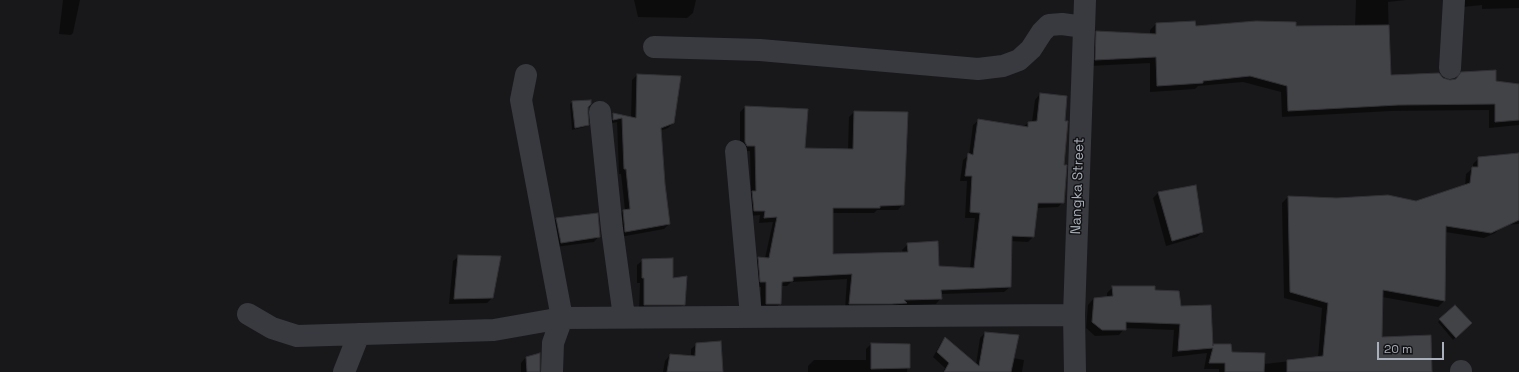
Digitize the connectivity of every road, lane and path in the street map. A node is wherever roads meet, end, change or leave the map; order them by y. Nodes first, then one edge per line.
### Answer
1 (1085, 0) edge
2 (1454, 0) edge
3 (1084, 27) junction
4 (654, 47) dead end
5 (1450, 68) dead end
6 (526, 75) dead end
7 (600, 112) dead end
8 (736, 151) dead end
9 (248, 314) dead end
10 (1074, 315) junction
11 (751, 316) junction
12 (624, 317) junction
13 (562, 318) junction
14 (359, 334) junction
15 (344, 372) edge
16 (552, 372) edge
17 (1075, 372) edge

1 - 3 street, Nangka Street
2 - 5 street
3 - 4 street
3 - 10 street, Nangka Street
6 - 13 street
7 - 12 street
8 - 11 street
9 - 14 street
10 - 11 street
10 - 17 street, Nangka Street
11 - 12 street
12 - 13 street
13 - 14 street
13 - 16 street
14 - 15 street

